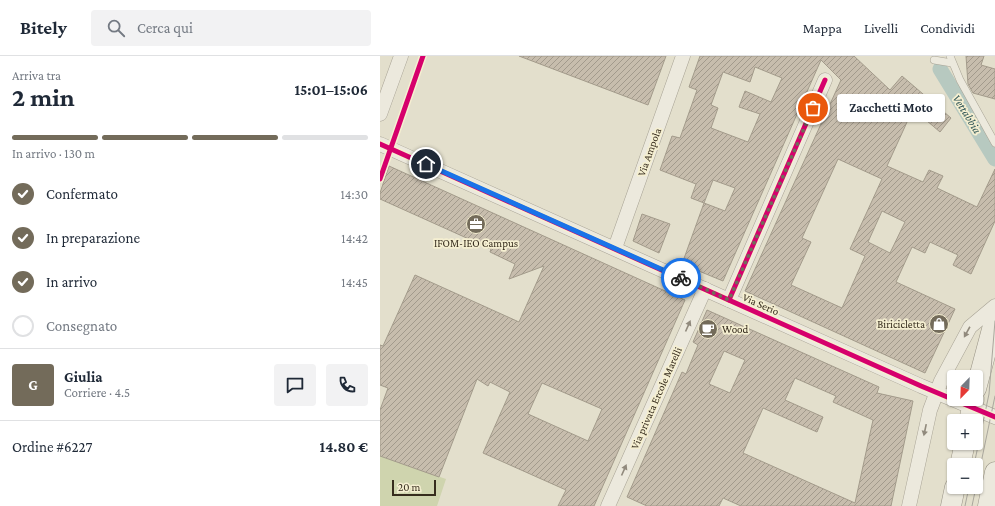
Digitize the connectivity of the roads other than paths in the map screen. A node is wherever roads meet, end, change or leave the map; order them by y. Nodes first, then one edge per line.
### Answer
1 (401, 56) edge
2 (683, 56) edge
3 (934, 60) dead end
4 (951, 60) edge
5 (825, 80) dead end
6 (380, 114) edge
7 (995, 143) edge
8 (380, 144) edge
9 (615, 248) junction
10 (705, 289) junction
11 (729, 300) junction
12 (995, 306) edge
13 (995, 318) edge
14 (982, 370) edge
15 (936, 393) junction
16 (947, 396) edge
17 (976, 406) edge
18 (995, 417) edge
19 (995, 472) edge
20 (954, 494) edge
21 (608, 506) edge
22 (909, 506) edge
23 (951, 506) edge
24 (988, 506) edge

1 - 6 street
2 - 9 street, Via Ampola
3 - 4 lane
4 - 7 lane
5 - 11 street
8 - 9 street, Via Serio
9 - 10 street, Via Serio
10 - 11 street, Via Serio
21 -> 10 street, Via privata Ercole Marelli
11 - 15 street, Via Serio
12 -> 15 street
13 - 14 street
15 - 16 street, Via Serio
15 -> 22 street
17 - 18 street, Via Serio
19 - 24 street
20 - 23 street

